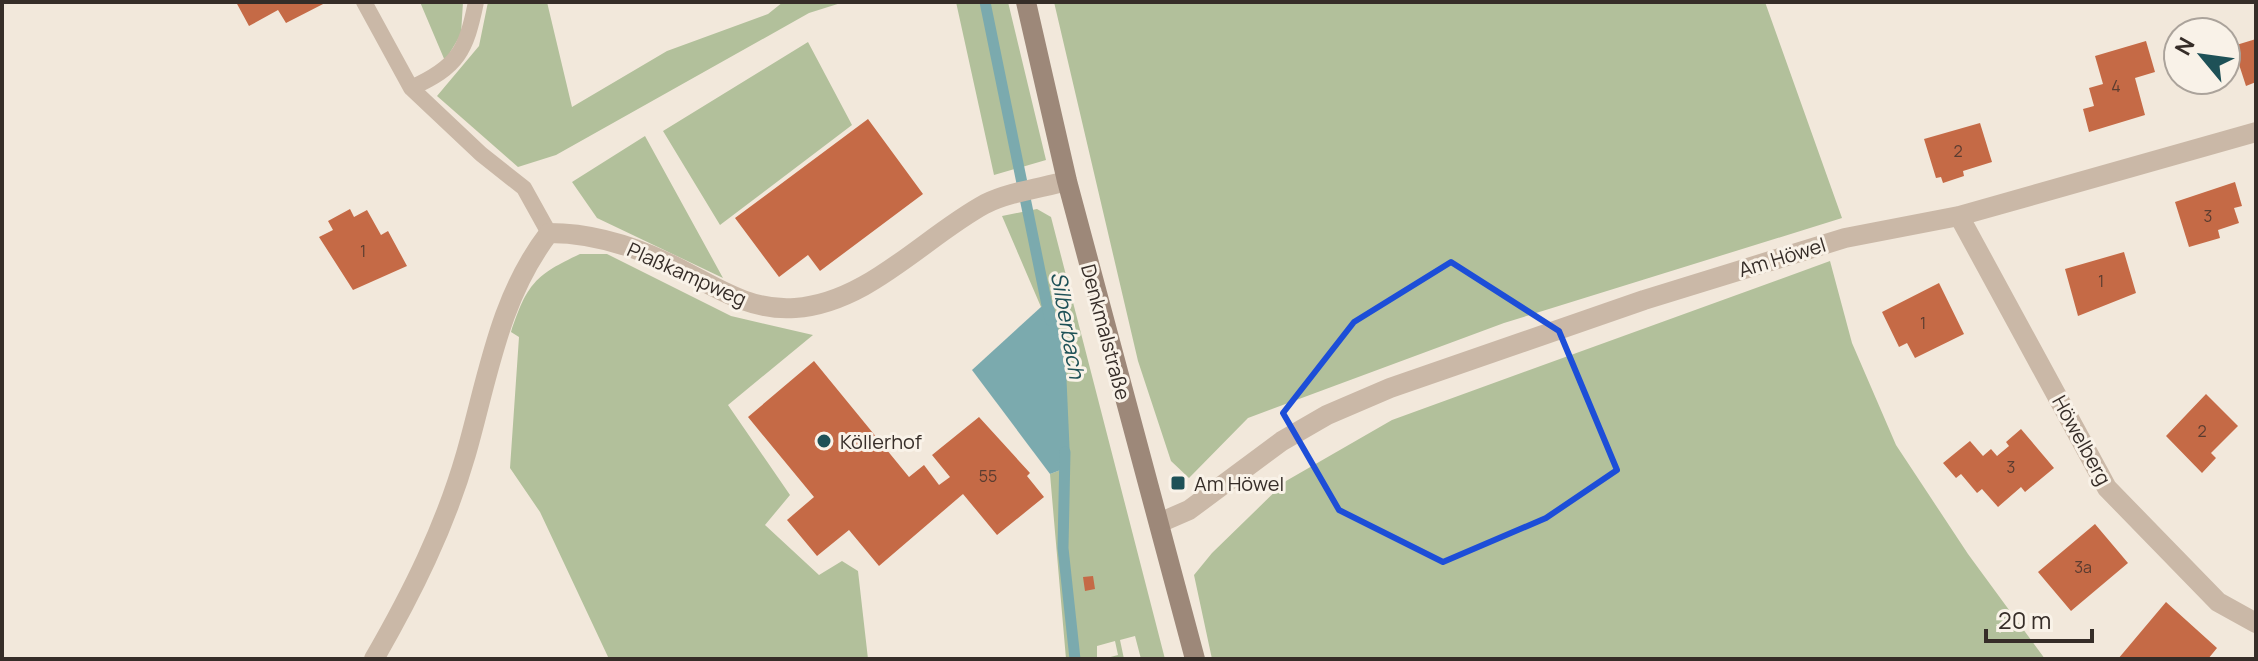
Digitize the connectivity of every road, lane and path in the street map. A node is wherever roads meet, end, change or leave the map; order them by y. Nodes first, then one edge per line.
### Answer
1 (364, 2) edge
2 (476, 2) edge
3 (1026, 2) edge
4 (411, 88) junction
5 (2256, 132) edge
6 (1067, 181) junction
7 (1959, 216) junction
8 (549, 233) junction
9 (1159, 523) junction
10 (2256, 623) edge
11 (374, 659) edge
12 (1195, 659) edge

1 - 4 lane
2 - 4 lane
3 - 6 main road, Denkmalstraße
4 - 8 lane
5 - 7 street, Am Höwel
6 - 8 street, Plaßkampweg
6 - 9 main road, Denkmalstraße
7 - 9 street, Am Höwel
7 - 10 street, Höwelberg
8 - 11 street
9 - 12 main road, Denkmalstraße

